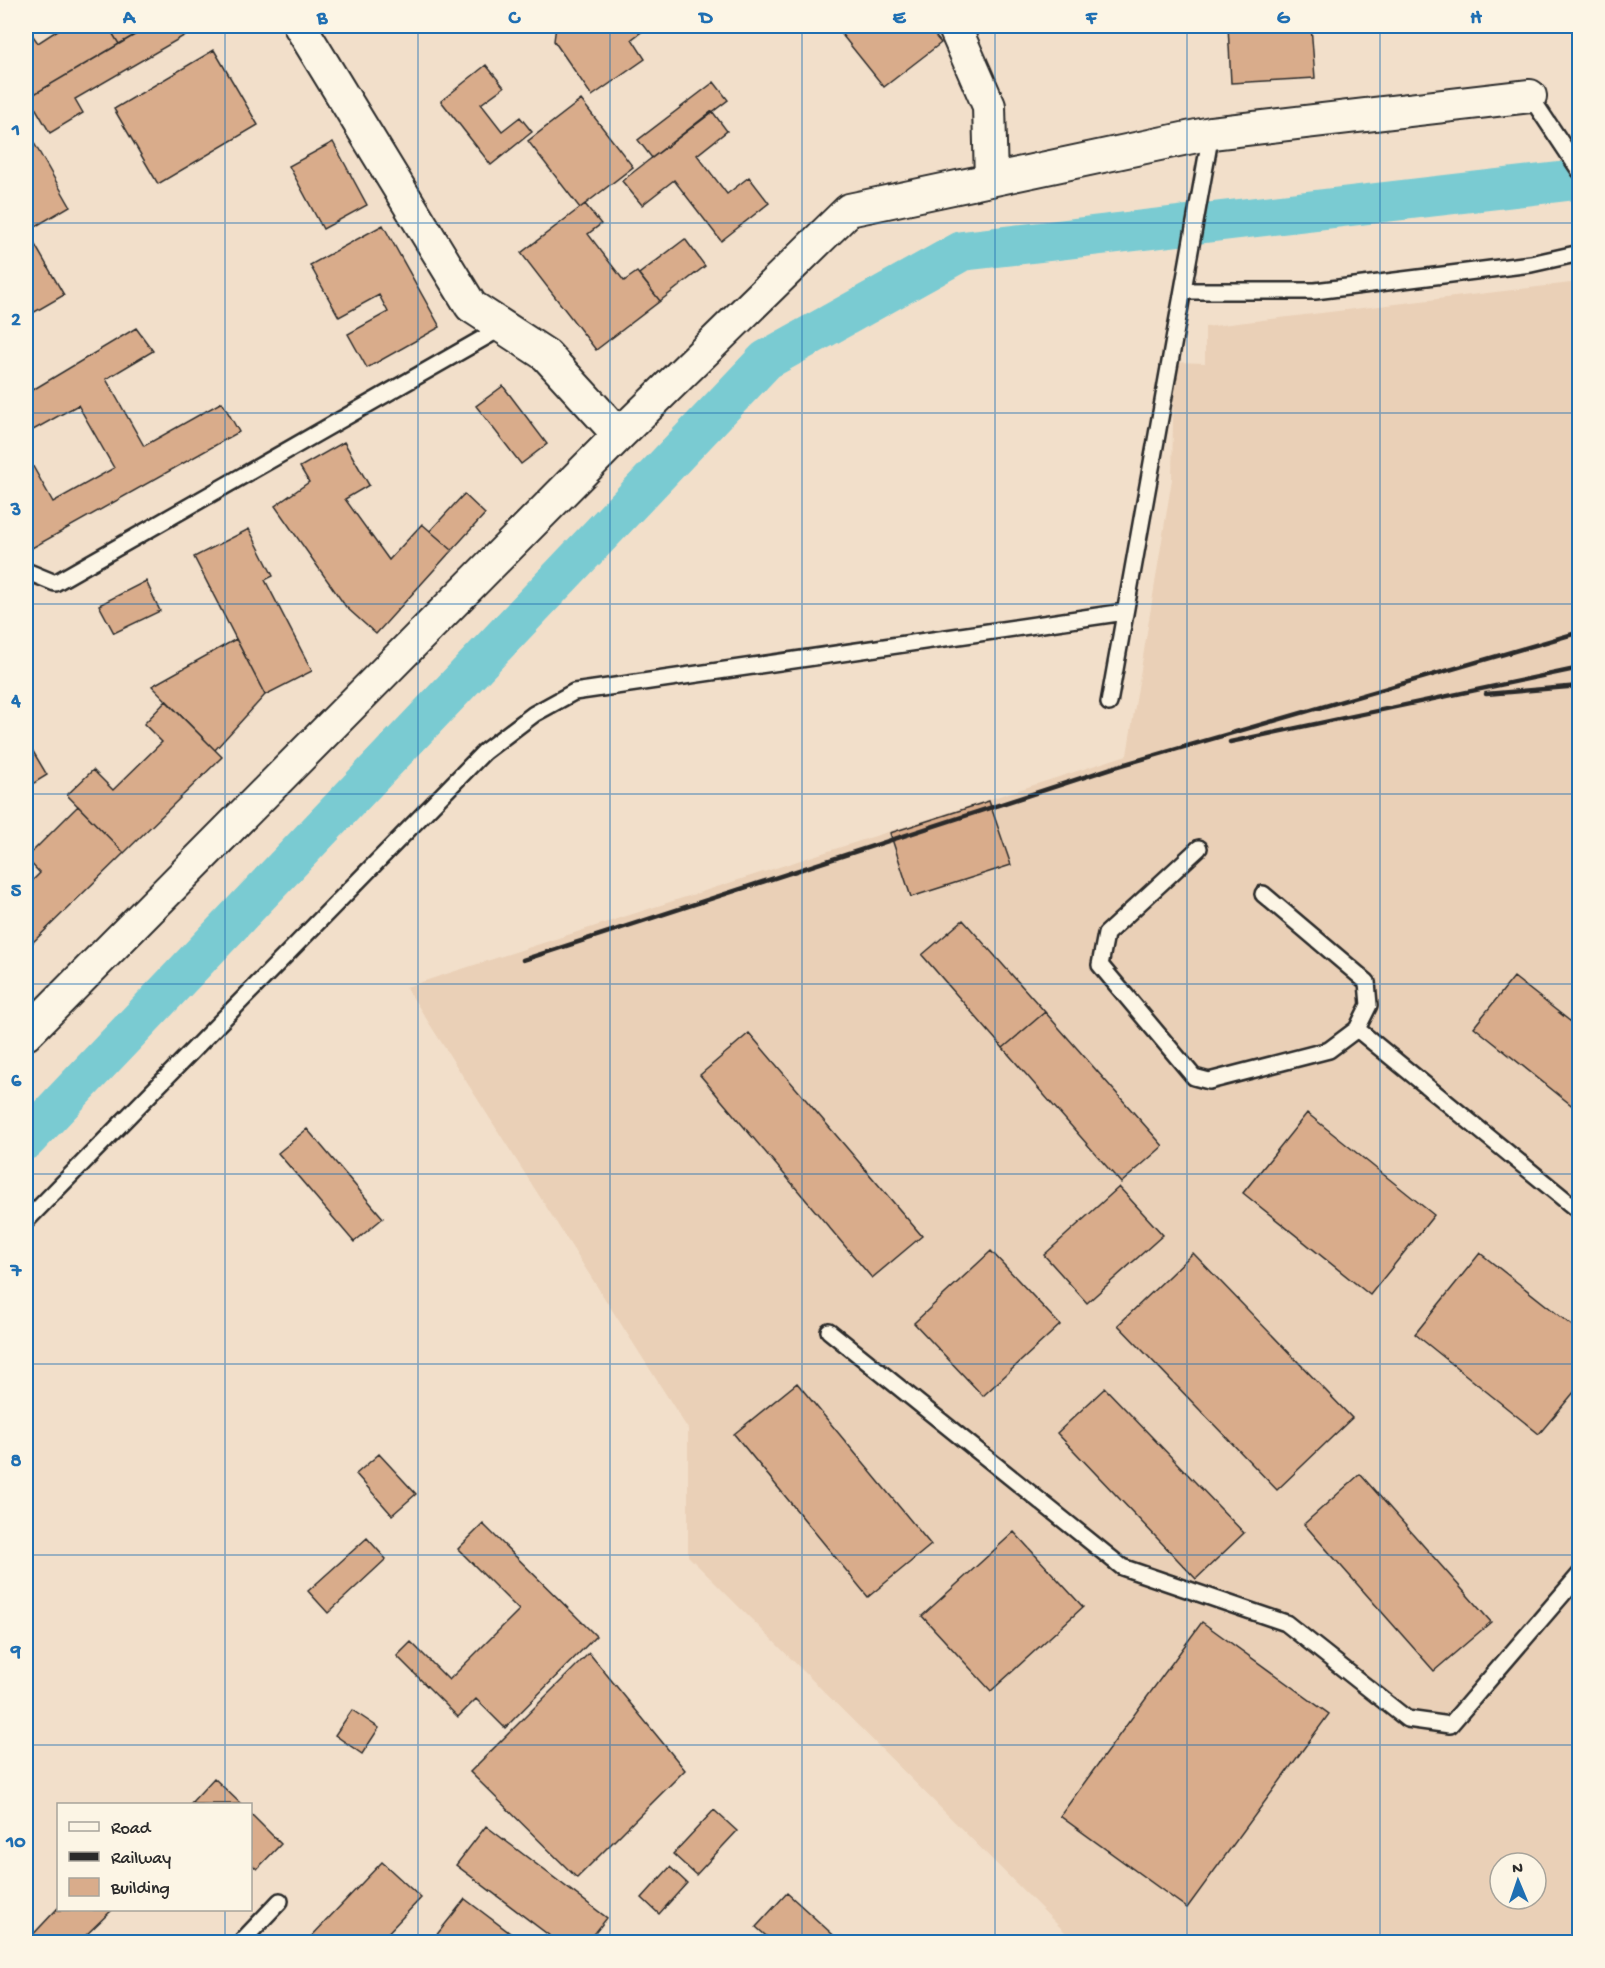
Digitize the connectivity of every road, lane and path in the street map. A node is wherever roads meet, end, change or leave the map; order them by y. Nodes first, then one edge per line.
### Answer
1 (300, 26) edge
2 (954, 26) edge
3 (1532, 99) joint
4 (1211, 135) junction
5 (1580, 171) edge
6 (991, 180) junction
7 (1580, 252) edge
8 (1184, 291) junction
9 (503, 327) junction
10 (619, 435) junction
11 (26, 571) edge
12 (1125, 612) junction
13 (1109, 703) dead end
14 (1199, 848) dead end
15 (1263, 894) dead end
16 (1357, 1029) junction
17 (26, 1034) edge
18 (1580, 1212) edge
19 (26, 1221) edge
20 (829, 1331) dead end
21 (1580, 1574) edge
22 (280, 1901) dead end
23 (241, 1942) edge

1 - 9 street
2 - 6 street
3 - 4 street
3 - 5 lane
4 - 6 street
4 - 8 lane
6 - 10 street
7 - 8 lane
8 - 12 lane
9 - 10 street
9 - 11 lane
10 - 17 street
12 - 13 lane
12 - 19 lane
14 - 16 lane
15 - 16 lane
16 - 18 lane
20 - 21 lane
22 - 23 lane

